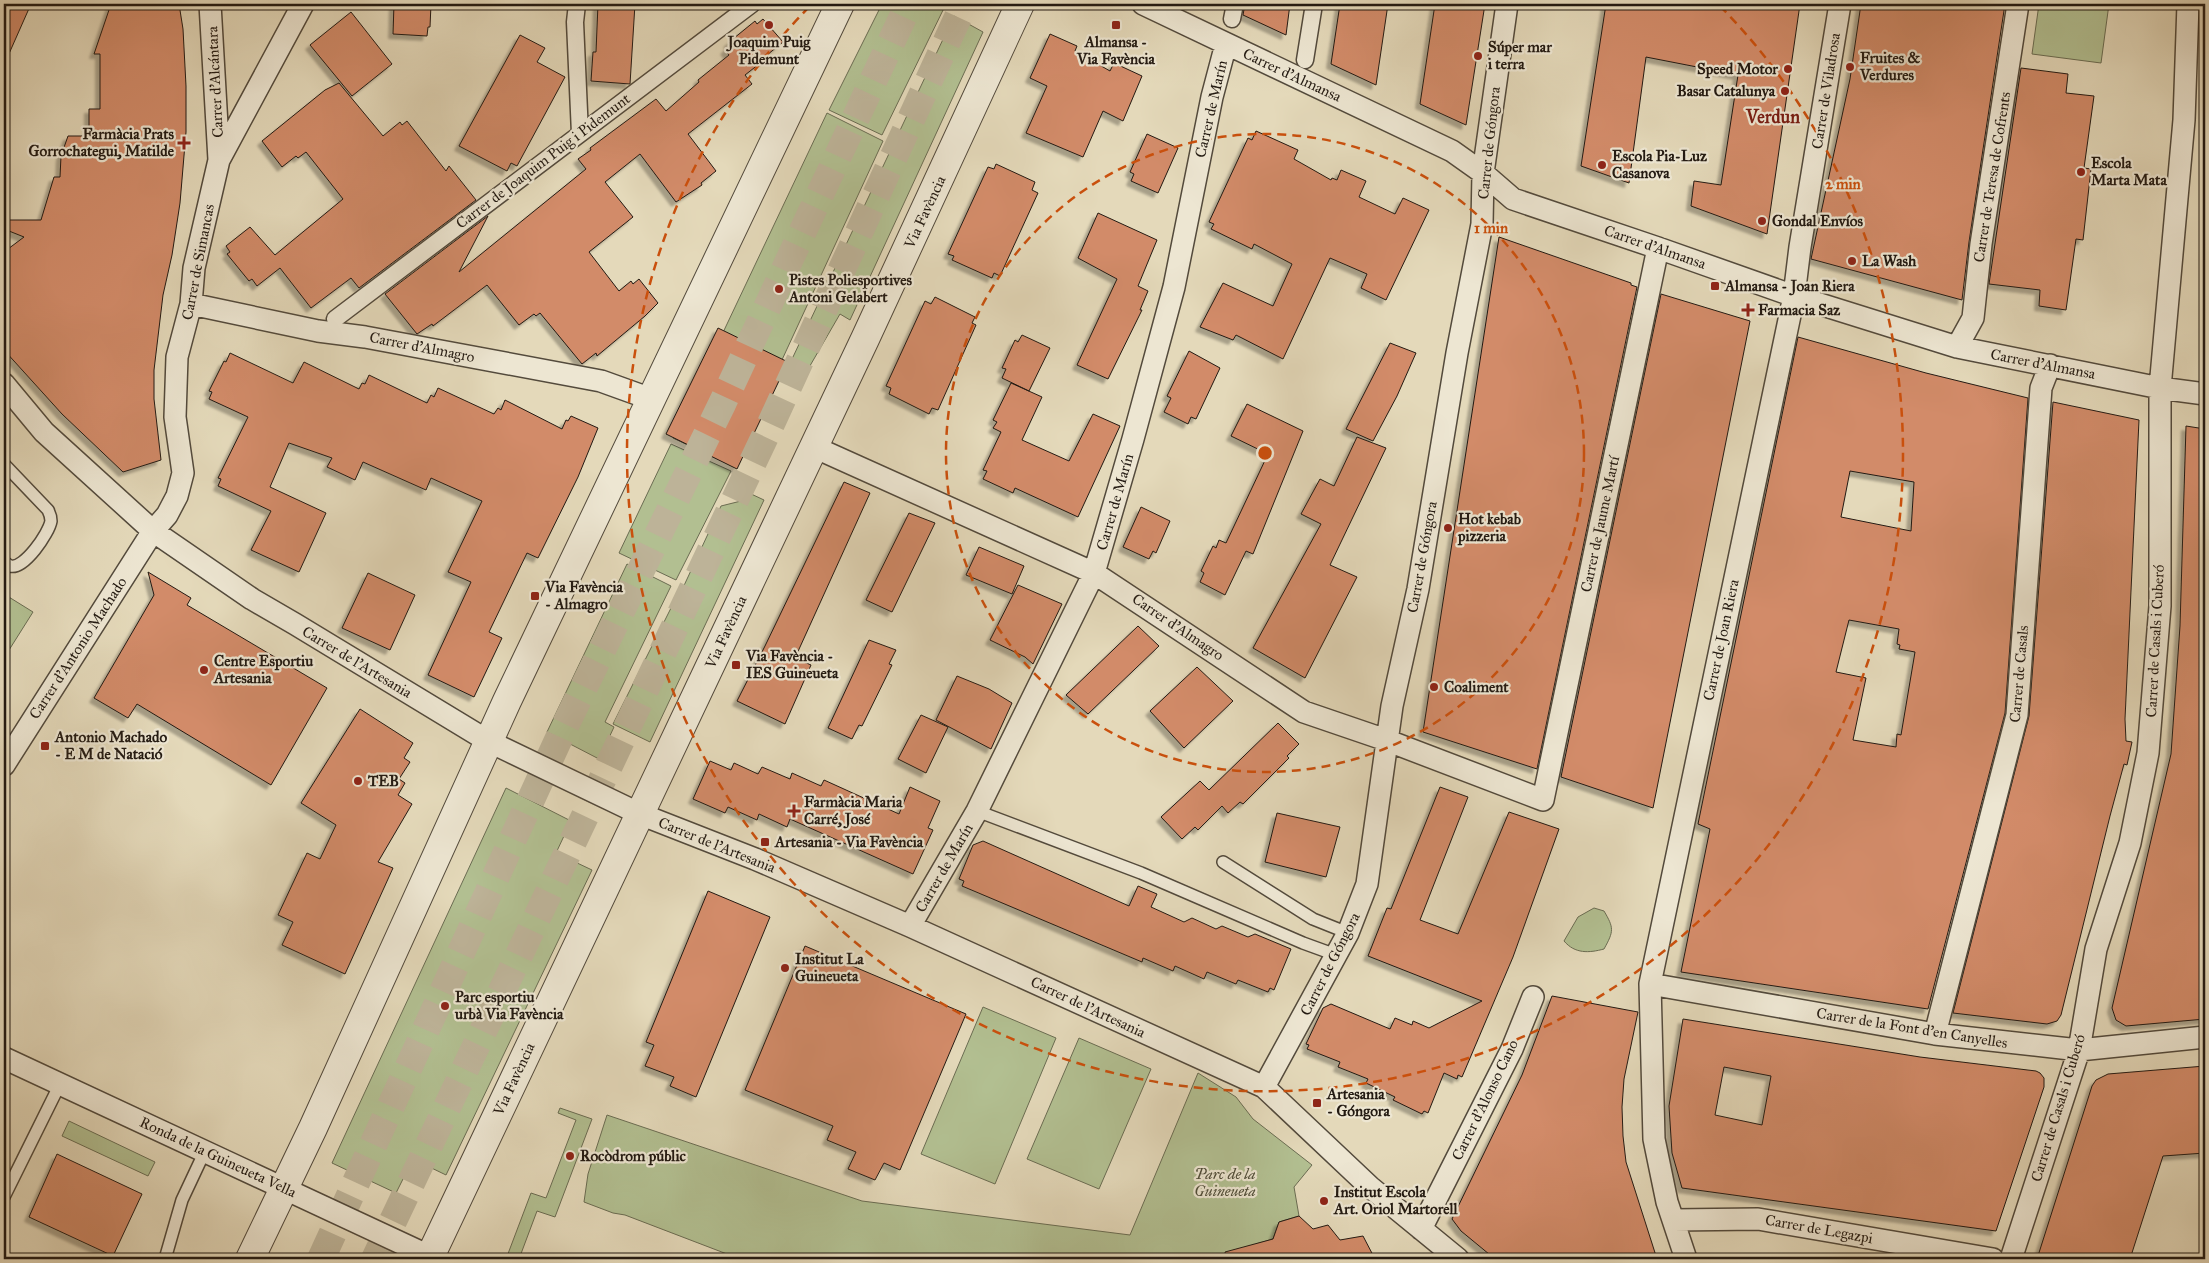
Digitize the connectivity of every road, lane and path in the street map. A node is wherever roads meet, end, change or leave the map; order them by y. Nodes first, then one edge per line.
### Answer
1 (210, 4) edge
2 (303, 4) edge
3 (577, 4) edge
4 (752, 4) edge
5 (840, 4) edge
6 (1020, 4) edge
7 (1142, 4) edge
8 (1314, 4) edge
9 (1507, 4) edge
10 (1840, 4) edge
11 (2018, 4) edge
12 (2188, 4) edge
13 (1226, 44) junction
14 (1305, 60) dead end
15 (580, 134) junction
16 (219, 160) junction
17 (1483, 173) junction
18 (1658, 248) junction
19 (1794, 296) junction
20 (191, 304) junction
21 (335, 319) dead end
22 (1957, 347) junction
23 (2050, 366) junction
24 (4, 384) edge
25 (2160, 388) junction
26 (2205, 394) edge
27 (651, 399) junction
28 (814, 447) junction
29 (4, 464) edge
30 (153, 531) junction
31 (4, 562) edge
32 (1094, 573) junction
33 (1386, 740) junction
34 (488, 741) junction
35 (4, 765) edge
36 (1543, 800) joint
37 (977, 811) junction
38 (640, 814) junction
39 (1222, 862) dead end
40 (910, 926) junction
41 (1348, 933) junction
42 (1336, 955) junction
43 (1650, 984) junction
44 (1533, 997) dead end
45 (1935, 1034) junction
46 (2205, 1037) edge
47 (2079, 1050) junction
48 (4, 1058) edge
49 (60, 1084) junction
50 (1264, 1087) junction
51 (205, 1151) junction
52 (285, 1187) junction
53 (4, 1197) edge
54 (1674, 1220) junction
55 (1421, 1229) junction
56 (430, 1258) edge
57 (165, 1259) edge
58 (250, 1259) edge
59 (1458, 1259) edge
60 (1686, 1259) edge
61 (1993, 1259) edge
62 (2011, 1259) edge

1 - 16 street, Carrer d'Alcántara
2 - 16 street, Carrer de Simancas
3 - 15 street
4 - 15 street, Carrer de Joaquim Puig i Pidemunt
5 - 27 street
6 - 28 street, Via Favència
7 - 13 street, Carrer d'Almansa
8 - 14 street
9 - 17 street, Carrer de Góngora
10 - 19 street, Carrer de Viladrosa
11 - 22 street, Carrer de Teresa de Cofrents
12 - 25 street, Carrer de Casals i Cuberó
13 - 17 street, Carrer d'Almansa
13 - 32 street, Carrer de Marín
15 - 21 street, Carrer de Joaquim Puig i Pidemunt
16 - 20 street, Carrer de Simancas
17 - 18 street, Carrer d'Almansa
17 - 33 street, Carrer de Góngora
18 - 19 street, Carrer d'Almansa
18 - 36 street, Carrer de Jaume Martí
19 - 22 street, Carrer d'Almansa
19 - 43 street, Carrer de Joan Riera
20 - 27 street, Carrer d'Almagro
20 - 30 street, Carrer de Simancas
22 - 23 street, Carrer d'Almansa
23 - 25 street, Carrer d'Almansa
23 - 45 street, Carrer de Casals
24 - 30 street, Carrer de l'Artesania
25 - 26 street, Carrer d'Almansa
25 - 47 street, Carrer de Casals i Cuberó
27 - 34 street
28 - 32 street, Carrer d'Almagro
28 - 38 street, Via Favència
29 - 31 lane
30 - 34 street, Carrer de l'Artesania
30 - 35 street, Carrer d'Antonio Machado
32 - 33 street, Carrer d'Almagro
32 - 37 street, Carrer de Marín
33 - 36 street, Carrer d'Almagro
33 - 41 street, Carrer de Góngora
34 - 38 street, Carrer de l'Artesania
34 - 52 street
37 - 40 street, Carrer de Marín
37 - 42 lane
38 - 40 street, Carrer de l'Artesania
38 - 56 street, Via Favència
39 - 41 lane
40 - 50 street, Carrer de l'Artesania
41 - 42 street, Carrer de Góngora
42 - 50 street, Carrer de Góngora
43 - 45 street, Carrer de la Font d'en Canyelles
43 - 54 street, Carrer de Joan Riera
44 - 55 street, Carrer d'Alonso Cano
45 - 47 street, Carrer de la Font d'en Canyelles
46 - 47 street, Carrer de la Font d'en Canyelles
47 - 62 street, Carrer de Casals i Cuberó
48 - 49 street, Ronda de la Guineueta Vella
49 - 51 street, Ronda de la Guineueta Vella
49 - 53 lane
50 - 55 street, Carrer de l'Artesania
51 - 52 street, Ronda de la Guineueta Vella
51 - 57 lane
52 - 56 street, Ronda de la Guineueta Vella
52 - 58 street
54 - 60 street, Carrer de Joan Riera
54 - 61 street, Carrer de Legazpi
55 - 59 street, Carrer de l'Artesania

